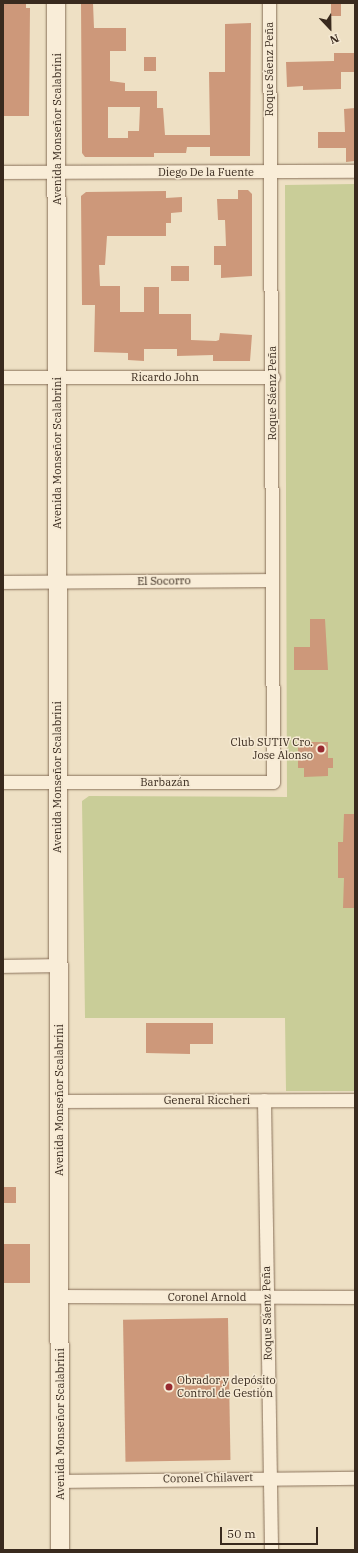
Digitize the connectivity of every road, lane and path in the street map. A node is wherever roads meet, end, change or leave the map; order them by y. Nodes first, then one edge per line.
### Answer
1 (56, 3) edge
2 (269, 3) edge
3 (355, 171) edge
4 (3, 172) edge
5 (57, 172) junction
6 (269, 172) junction
7 (3, 377) edge
8 (273, 377) junction
9 (57, 378) junction
10 (271, 580) junction
11 (3, 582) edge
12 (57, 582) junction
13 (3, 782) edge
14 (273, 782) joint
15 (57, 783) junction
16 (3, 966) edge
17 (58, 966) junction
18 (264, 1100) junction
19 (355, 1100) edge
20 (59, 1101) junction
21 (59, 1296) junction
22 (267, 1297) junction
23 (355, 1297) edge
24 (271, 1477) junction
25 (355, 1478) edge
26 (60, 1481) junction
27 (60, 1550) edge
28 (271, 1550) edge

1 - 5 main road, Avenida Monseñor Scalabrini
2 - 6 street, Roque Sáenz Peña
3 - 6 street, Diego De la Fuente
4 - 5 street, Diego De la Fuente
5 - 6 street, Diego De la Fuente
5 - 9 main road, Avenida Monseñor Scalabrini
6 - 8 street, Roque Sáenz Peña
7 - 9 street, Ricardo John
8 - 9 street, Ricardo John
8 - 10 street, Roque Sáenz Peña
9 - 12 main road, Avenida Monseñor Scalabrini
10 - 12 street, El Socorro
10 - 14 street, Roque Sáenz Peña
11 - 12 street, El Socorro
12 - 15 main road, Avenida Monseñor Scalabrini
13 - 15 street, Barbazán
14 - 15 street, Barbazán
15 - 17 main road, Avenida Monseñor Scalabrini
16 - 17 street
17 - 20 main road, Avenida Monseñor Scalabrini
18 - 19 street, General Riccheri
18 - 20 street, General Riccheri
18 - 22 street, Roque Sáenz Peña
20 - 21 main road, Avenida Monseñor Scalabrini
21 - 22 street, Coronel Arnold
21 - 26 main road, Avenida Monseñor Scalabrini
22 - 23 street, Coronel Arnold
22 - 24 street, Roque Sáenz Peña
24 - 25 street, Coronel Chilavert
24 - 26 street, Coronel Chilavert
24 - 28 street, Roque Sáenz Peña
26 - 27 main road, Avenida Monseñor Scalabrini

